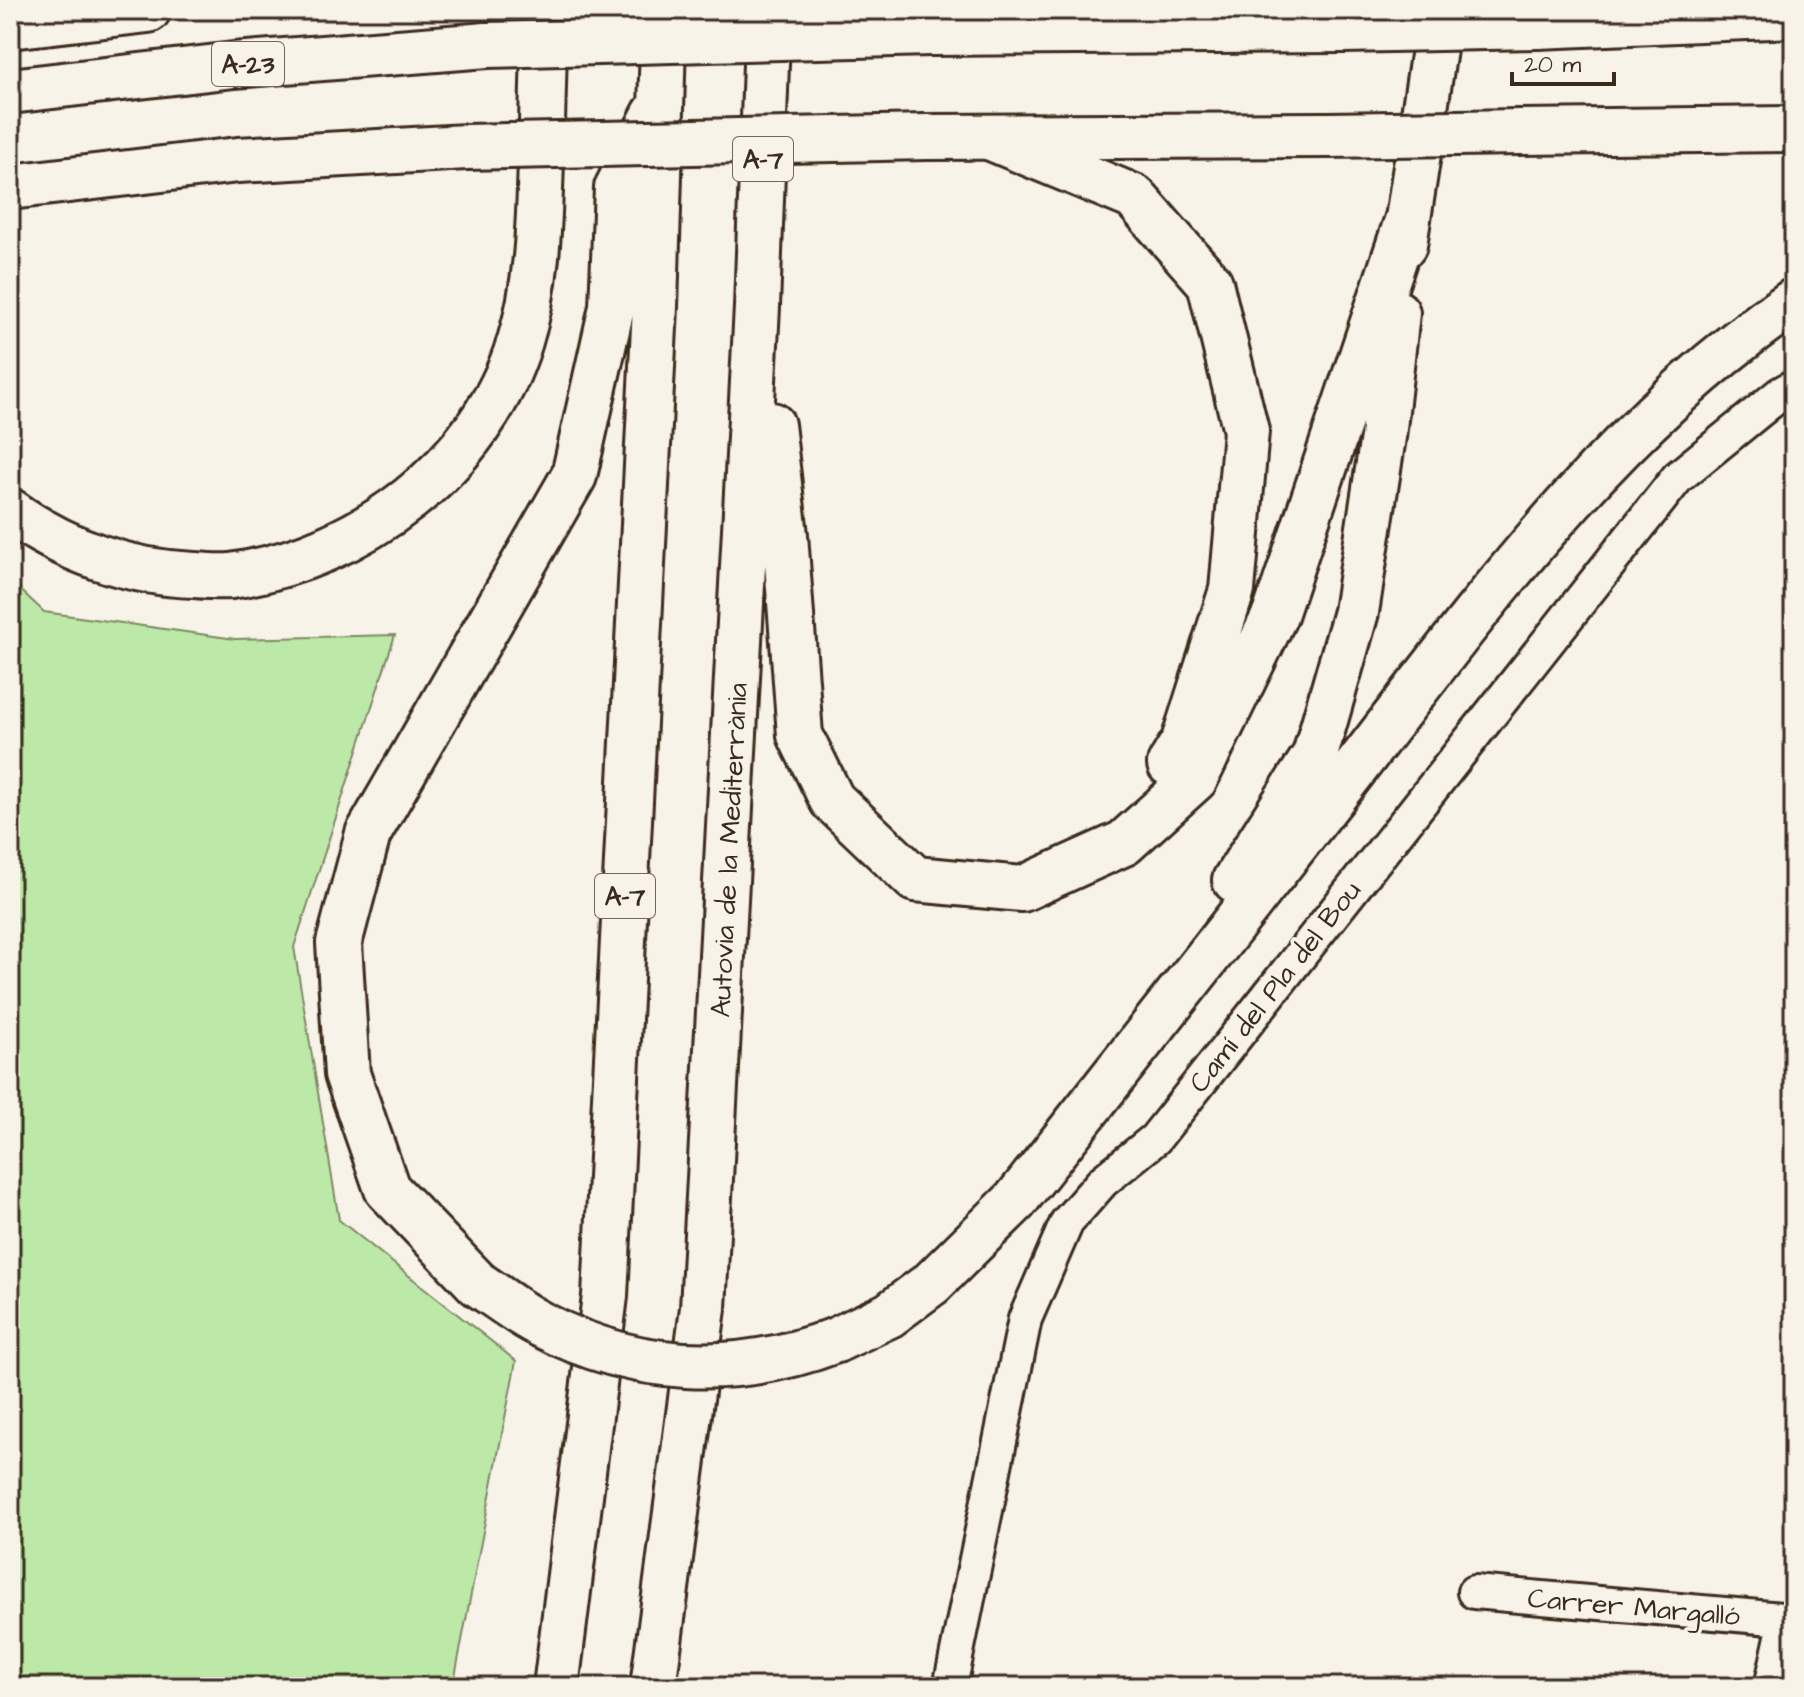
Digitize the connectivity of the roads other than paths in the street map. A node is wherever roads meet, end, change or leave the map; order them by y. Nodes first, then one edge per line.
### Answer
1 (148, 10) edge
2 (545, 10) edge
3 (664, 10) edge
4 (768, 10) edge
5 (1440, 10) edge
6 (1794, 15) edge
7 (10, 26) edge
8 (10, 91) edge
9 (661, 101) junction
10 (1794, 129) edge
11 (989, 137) junction
12 (30, 184) edge
13 (10, 208) edge
14 (1408, 218) junction
15 (1794, 301) edge
16 (757, 307) junction
17 (1794, 386) edge
18 (10, 511) edge
19 (1124, 843) junction
20 (1088, 1109) junction
21 (1474, 1592) dead end
22 (1790, 1620) edge
23 (556, 1687) edge
24 (653, 1687) edge
25 (950, 1687) edge
26 (1771, 1687) edge

1 - 7 main road
2 - 18 main road
3 - 9 main road, A-7
4 - 16 main road, Autovia de la Mediterrània / A-7
5 - 14 main road
6 - 8 main road, A-23, bridge
9 - 20 main road, bridge
9 - 23 main road, A-7
10 - 11 main road, bridge
11 - 12 main road, bridge
11 - 19 main road
12 - 13 main road
14 - 19 main road
14 - 20 main road
15 - 20 main road
16 - 19 main road
16 - 24 main road, Autovia de la Mediterrània / A-7
17 - 25 street, Camí del Pla del Bou
21 - 22 street, Carrer Margalló
22 - 26 street

